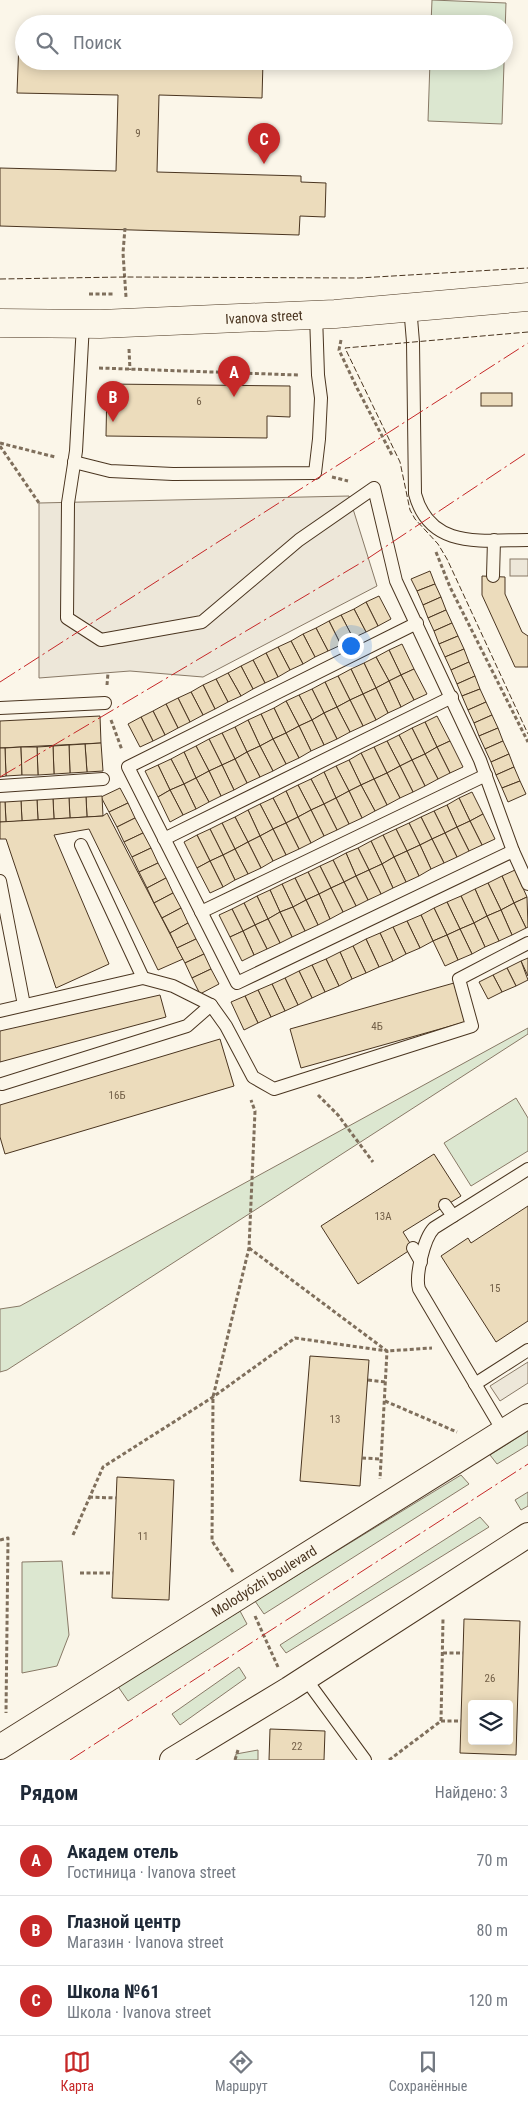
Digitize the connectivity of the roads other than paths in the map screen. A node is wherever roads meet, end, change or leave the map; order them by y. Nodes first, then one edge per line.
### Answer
1 (528, 297) edge
2 (410, 306) junction
3 (316, 315) junction
4 (0, 322) edge
5 (83, 324) junction
6 (74, 462) junction
7 (494, 540) junction
8 (528, 540) edge
9 (494, 576) dead end
10 (417, 623) junction
11 (452, 697) junction
12 (105, 703) road end
13 (0, 708) edge
14 (486, 774) junction
15 (103, 778) dead end
16 (0, 786) edge
17 (164, 839) junction
18 (81, 846) dead end
19 (513, 851) junction
20 (0, 881) edge
21 (528, 884) edge
22 (201, 912) junction
23 (528, 943) edge
24 (143, 978) junction
25 (24, 1005) junction
26 (211, 1005) junction
27 (0, 1011) edge
28 (2, 1084) dead end
29 (528, 1168) edge
30 (413, 1248) dead end
31 (421, 1262) junction
32 (528, 1350) edge
33 (475, 1384) junction
34 (528, 1416) edge
35 (503, 1431) junction
36 (528, 1535) edge
37 (297, 1684) junction
38 (0, 1747) edge
39 (172, 1760) edge
40 (365, 1760) edge

1 - 2 street, Ivanova street
2 - 3 street, Ivanova street
2 - 7 lane
3 - 5 street, Ivanova street
3 - 6 lane
4 - 5 street, Ivanova street
5 - 6 lane
6 - 10 lane
7 - 8 lane
7 - 9 lane
10 - 11 lane
10 - 17 lane
11 - 14 lane
11 - 17 lane
12 - 13 lane
14 - 19 lane
14 - 22 lane
15 - 16 lane
17 - 22 lane
18 - 24 lane
19 - 21 lane
19 - 22 lane
20 - 25 lane
23 - 26 lane
24 - 25 lane
24 - 26 lane
25 - 27 lane
26 - 28 lane
29 - 31 lane
30 - 31 lane
31 - 33 lane
32 - 33 lane
33 - 35 lane
34 - 35 street, Molodyózhi boulevard
35 - 38 street, Molodyózhi boulevard
36 - 37 street
37 - 39 street
37 - 40 lane

